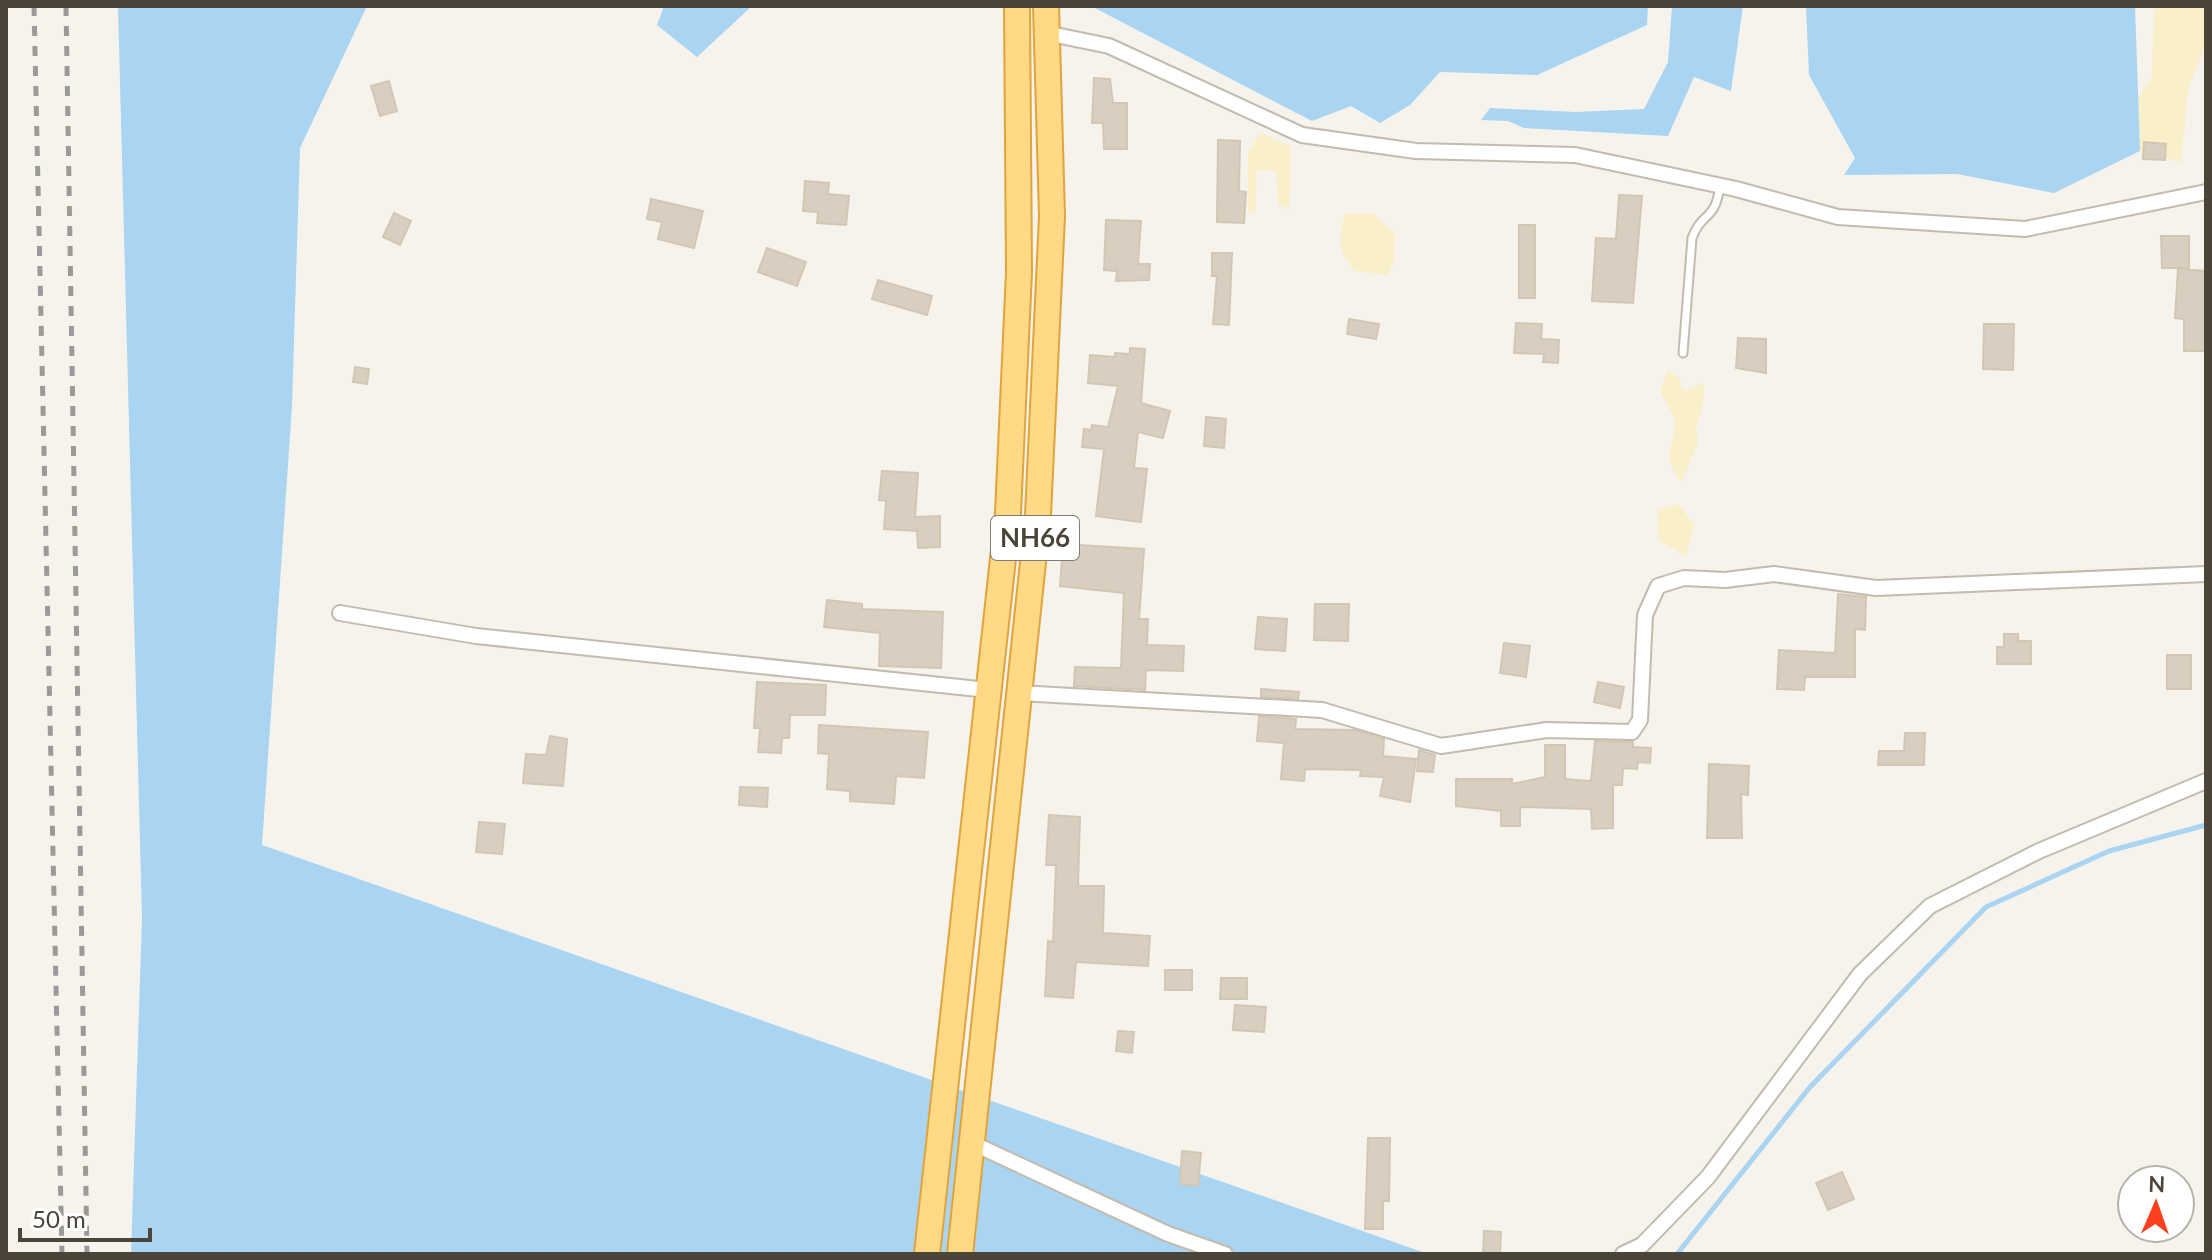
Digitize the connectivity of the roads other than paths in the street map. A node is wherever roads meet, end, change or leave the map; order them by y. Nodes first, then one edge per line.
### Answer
1 (1017, 6) edge
2 (1046, 6) edge
3 (1046, 33) junction
4 (1720, 186) junction
5 (2206, 192) edge
6 (1683, 353) dead end
7 (2206, 574) edge
8 (340, 613) dead end
9 (988, 690) junction
10 (1019, 693) junction
11 (2206, 781) edge
12 (972, 1143) junction
13 (927, 1254) edge
14 (960, 1254) edge
15 (1225, 1254) edge
16 (1623, 1254) edge

1 - 9 highway, NH66
2 - 3 highway, NH66
3 - 4 street
3 - 10 highway, NH66
4 - 5 street
4 - 6 lane
7 - 10 street
8 - 9 street
9 - 13 highway, NH66
10 - 12 highway, NH66
11 - 16 street
12 - 14 highway, NH66
12 - 15 street

